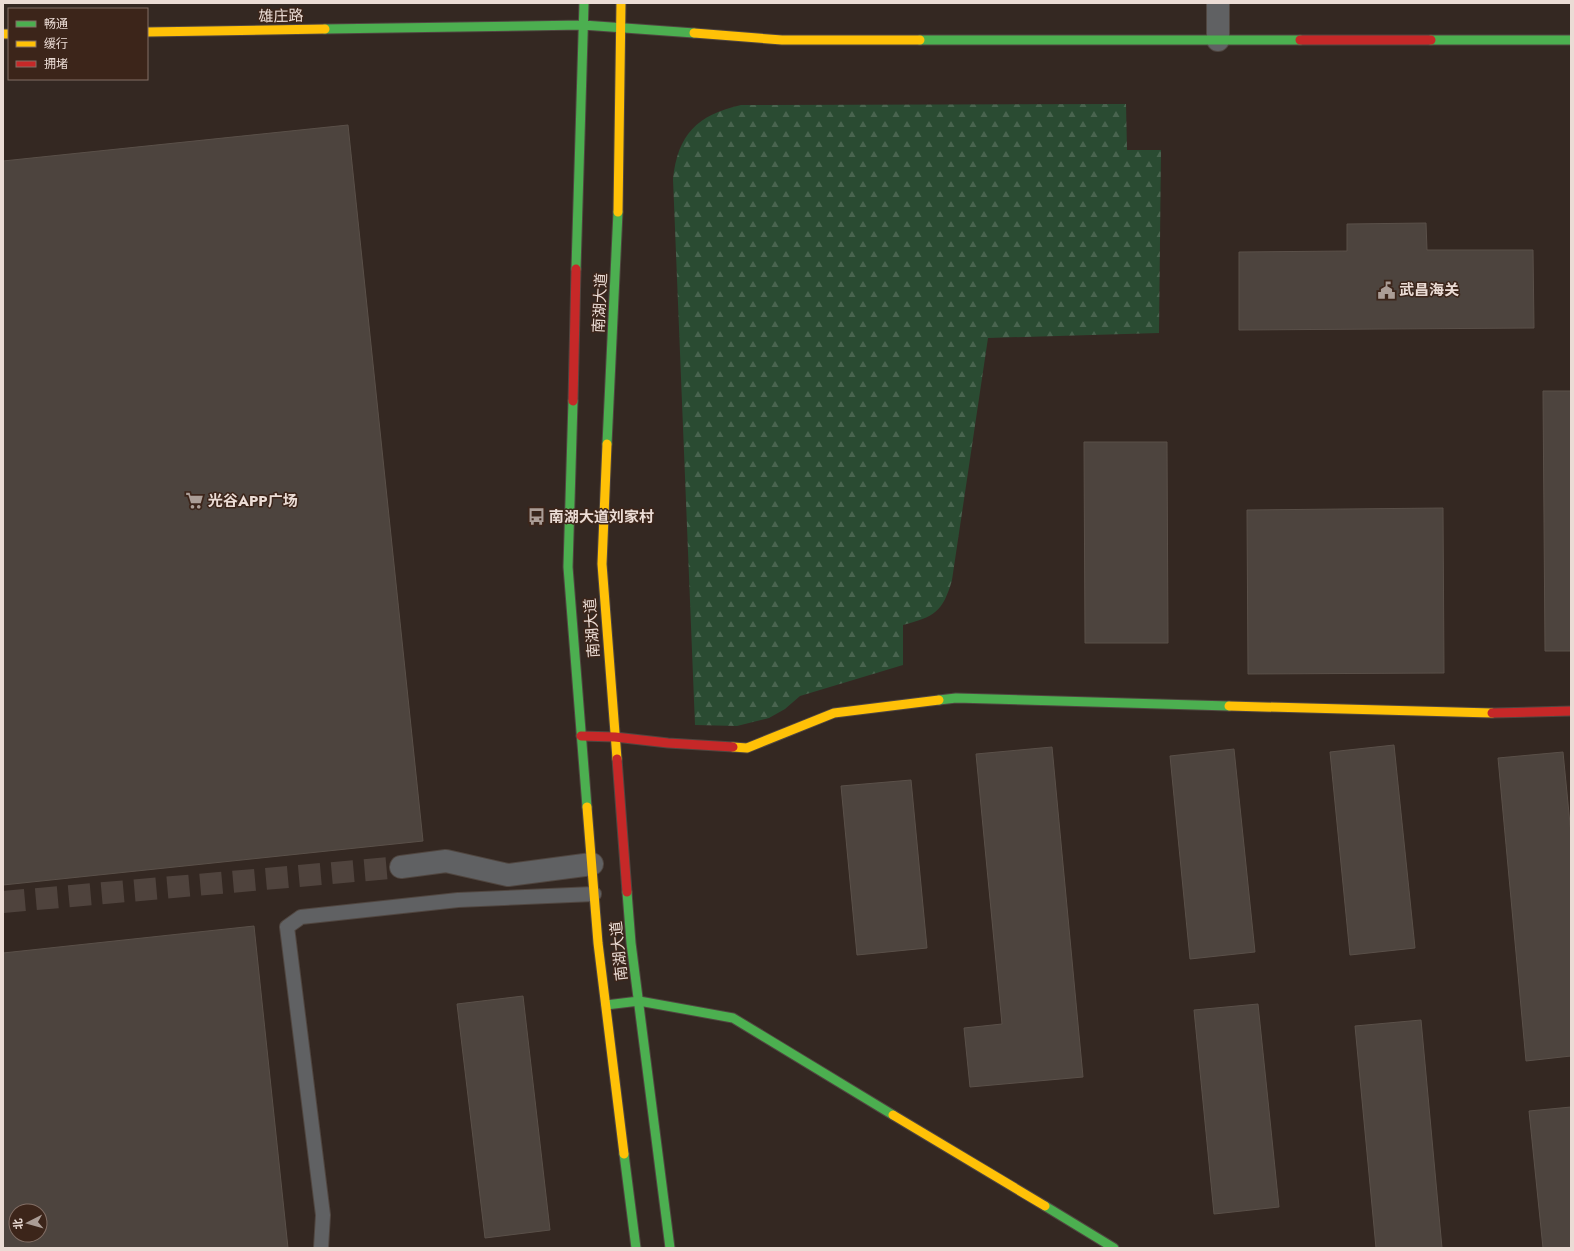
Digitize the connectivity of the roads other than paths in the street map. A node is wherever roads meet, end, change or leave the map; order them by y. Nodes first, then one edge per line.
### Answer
1 (584, 3) edge
2 (621, 3) edge
3 (1218, 3) edge
4 (583, 25) junction
5 (620, 28) junction
6 (148, 32) edge
7 (1218, 40) junction
8 (1571, 40) edge
9 (1571, 711) edge
10 (582, 736) junction
11 (615, 737) junction
12 (592, 864) junction
13 (401, 867) tunnel mouth
14 (594, 894) junction
15 (639, 1002) junction
16 (606, 1005) junction
17 (321, 1248) edge
18 (636, 1248) edge
19 (670, 1248) edge
20 (1114, 1248) edge

1 - 4 main road, 南湖大道
2 - 5 main road, 南湖大道
3 - 7 street
4 - 5 main road, 雄庄路
4 - 6 main road, 雄庄路
4 - 10 main road, 南湖大道
5 - 7 main road, 雄庄路
5 - 11 main road, 南湖大道
7 - 8 main road, 雄庄路
9 - 11 main road
10 - 11 main road
10 - 12 main road, 南湖大道
11 - 15 main road, 南湖大道
12 - 13 street
12 - 14 main road, 南湖大道
14 - 16 main road, 南湖大道
14 - 17 lane
15 - 16 main road
15 - 19 main road, 南湖大道
15 - 20 main road
16 - 18 main road, 南湖大道

